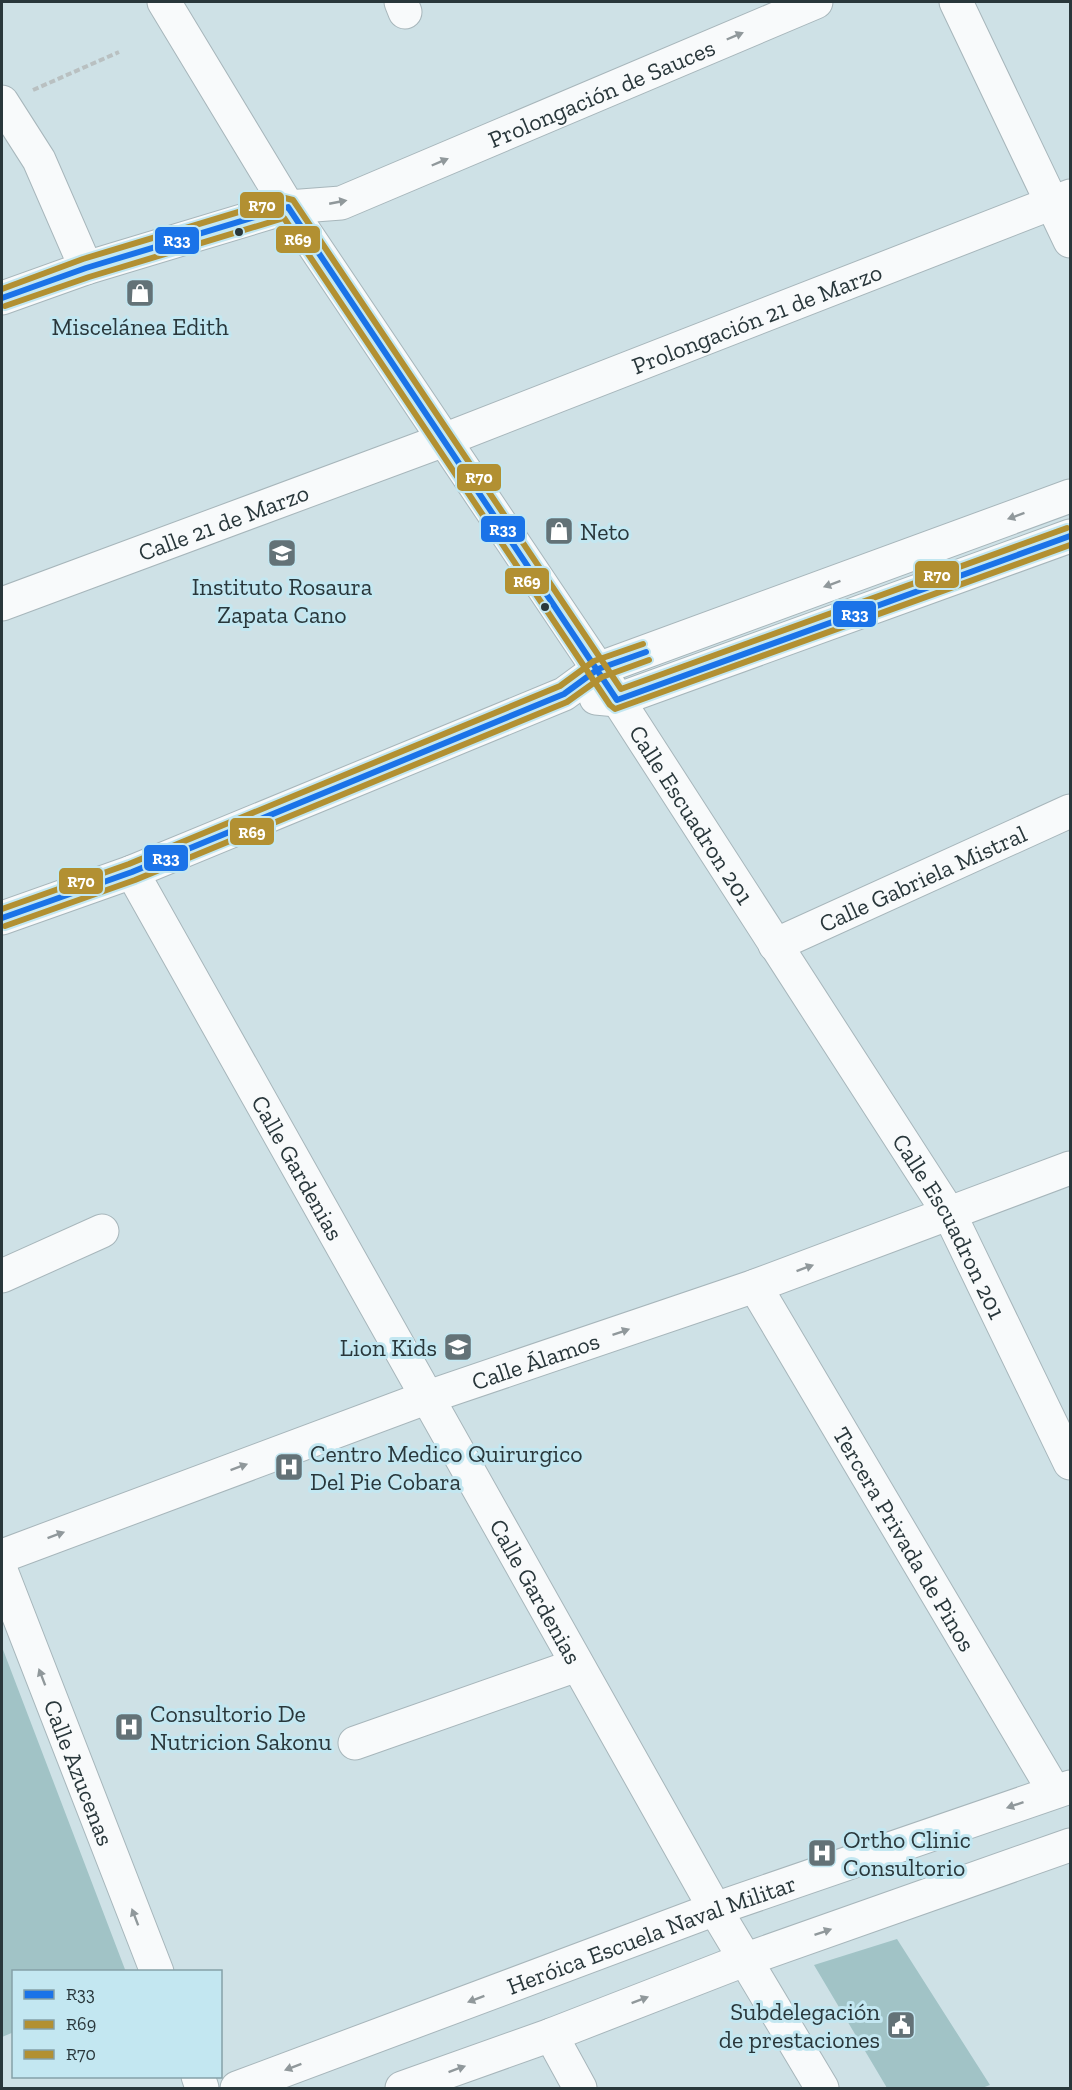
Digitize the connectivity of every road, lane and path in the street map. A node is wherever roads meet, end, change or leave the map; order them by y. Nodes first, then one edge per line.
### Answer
1 (164, 2) edge
2 (816, 2) edge
3 (956, 2) edge
4 (119, 52) dead end
5 (2, 103) edge
6 (1061, 200) edge
7 (288, 207) junction
8 (1071, 241) edge
9 (86, 268) junction
10 (2, 298) edge
11 (444, 440) junction
12 (1071, 496) edge
13 (1071, 536) edge
14 (2, 604) edge
15 (598, 669) junction
16 (564, 694) junction
17 (617, 700) junction
18 (1071, 811) edge
19 (132, 872) junction
20 (2, 918) edge
21 (775, 945) junction
22 (1071, 1168) edge
23 (950, 1215) junction
24 (102, 1231) dead end
25 (2, 1276) edge
26 (755, 1286) junction
27 (428, 1397) junction
28 (1071, 1463) edge
29 (2, 1556) edge
30 (2, 1574) edge
31 (577, 1665) junction
32 (354, 1743) dead end
33 (1062, 1789) edge
34 (1071, 1845) edge
35 (715, 1909) junction
36 (744, 1959) junction
37 (157, 1970) edge
38 (551, 2035) junction
39 (237, 2088) edge
40 (402, 2088) edge
41 (580, 2088) edge
42 (822, 2088) edge

1 - 7 street, Calle Escuadron 201
7 -> 2 street, Prolongación de Sauces
3 - 6 street
4 - 5 path
5 - 9 street
6 - 8 street
6 - 11 street, Prolongación 21 de Marzo
7 - 9 street, Prolongación de Sauces
7 - 11 street, Calle Escuadron 201
9 - 10 street, Prolongación de Sauces
11 - 14 street, Calle 21 de Marzo
11 - 15 street, Calle Escuadron 201
12 -> 15 street
13 - 17 street
15 - 16 street
15 - 17 street, Calle Escuadron 201
16 - 17 street
16 - 19 street
17 - 21 street, Calle Escuadron 201
18 - 21 street, Calle Gabriela Mistral
19 - 20 street
19 - 27 street, Calle Gardenias
21 - 23 street, Calle Escuadron 201
22 - 23 street, Calle Álamos
26 -> 23 street, Calle Álamos
23 - 28 street, Calle Escuadron 201
24 - 25 street
27 -> 26 street, Calle Álamos
26 - 33 street, Tercera Privada de Pinos
29 -> 27 street, Calle Álamos
27 - 31 street, Calle Gardenias
37 -> 30 street, Calle Azucenas
31 - 32 street
31 - 35 street, Calle Gardenias
33 -> 35 street, Heróica Escuela Naval Militar
36 -> 34 street
35 - 36 street, Calle Gardenias
35 -> 39 street, Heróica Escuela Naval Militar
38 -> 36 street
36 - 42 street, Calle Gardenias
40 -> 38 street
38 - 41 street

